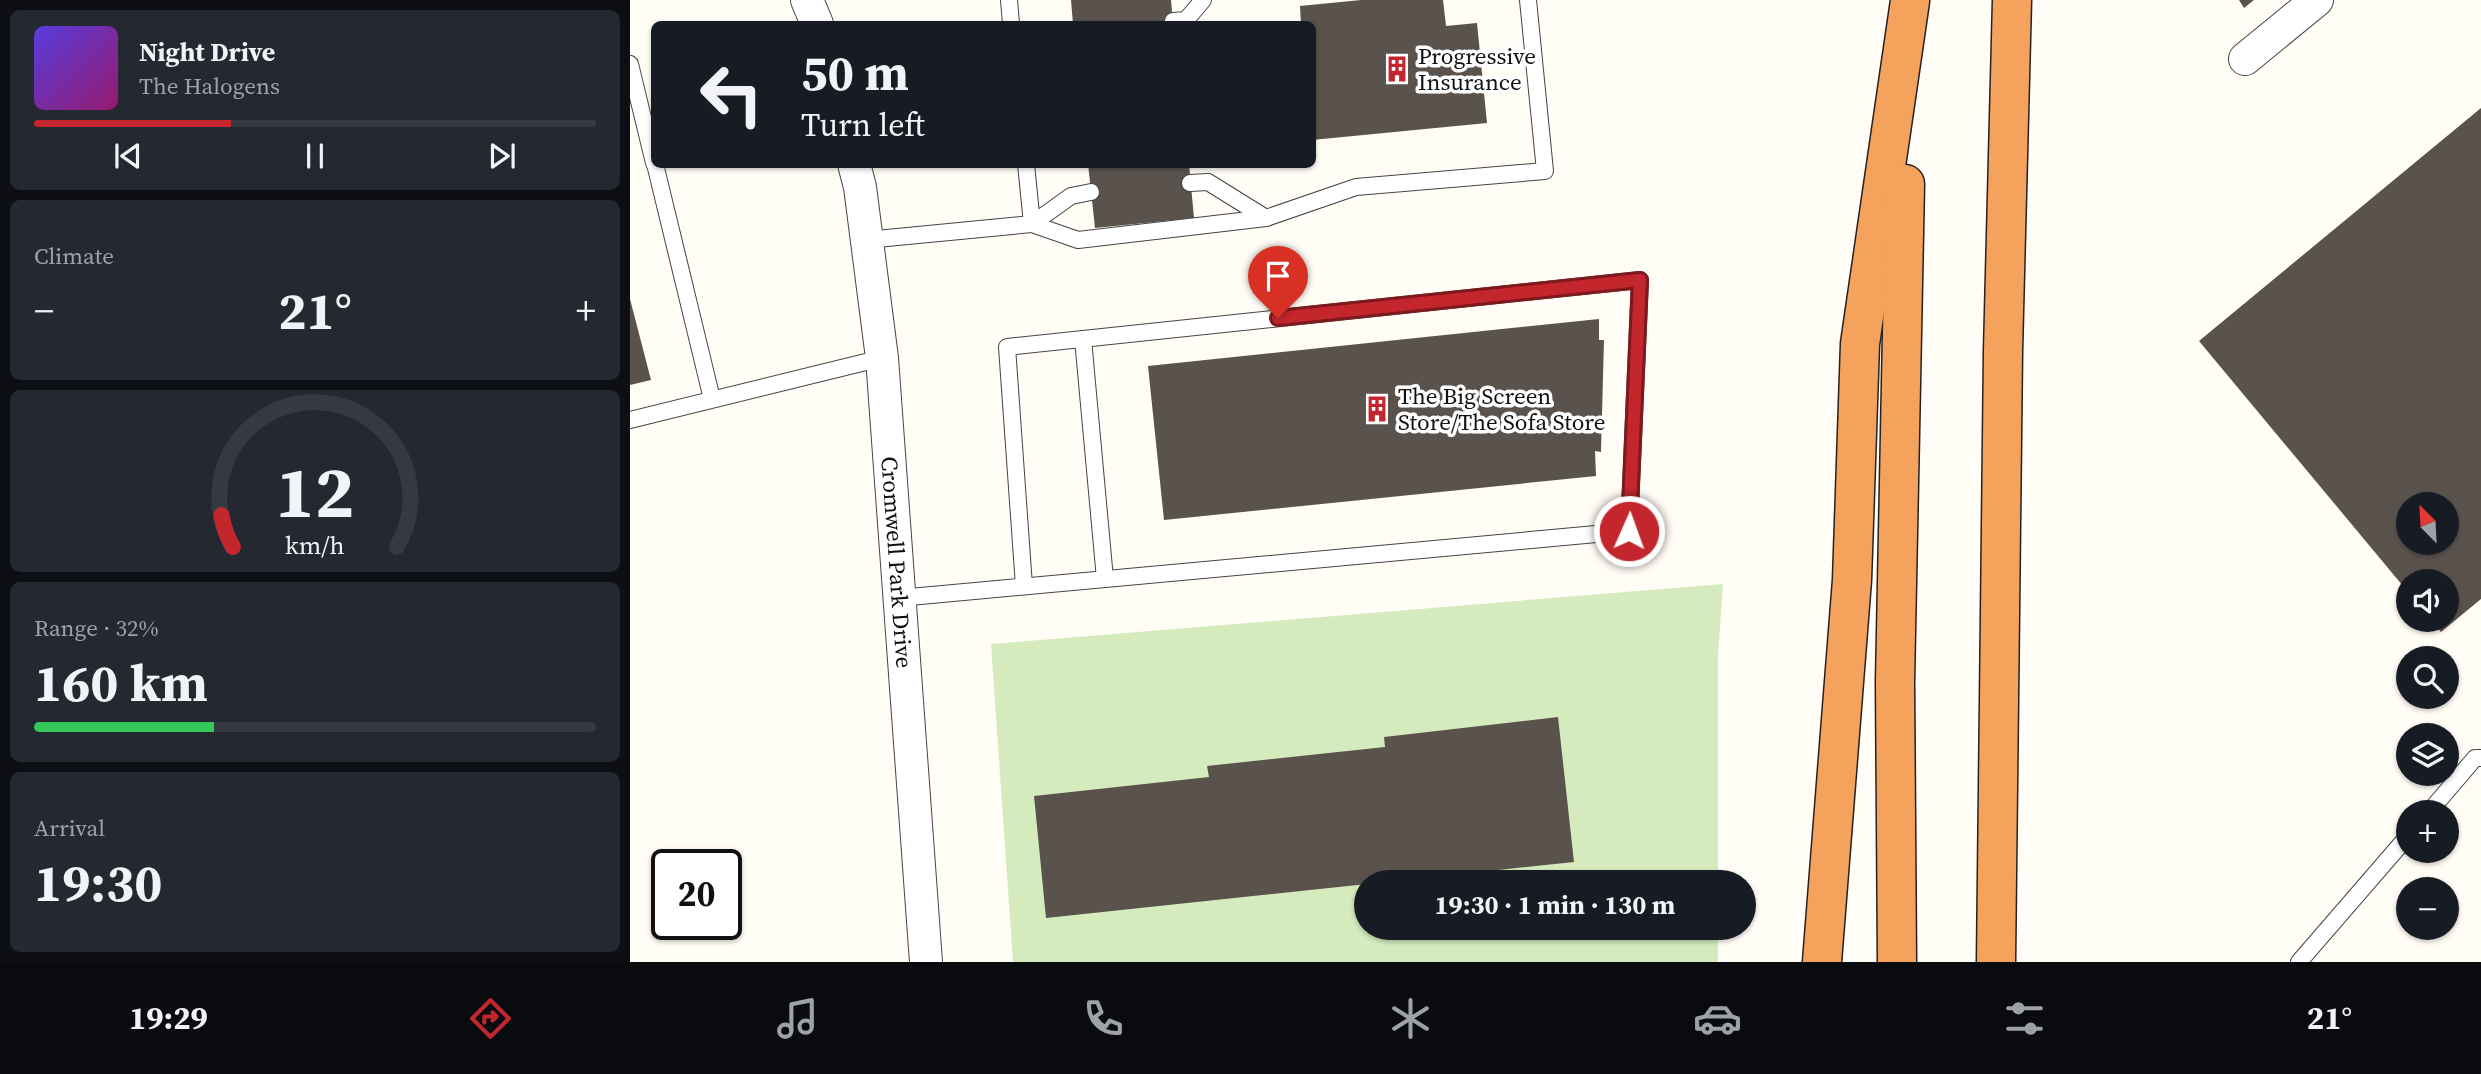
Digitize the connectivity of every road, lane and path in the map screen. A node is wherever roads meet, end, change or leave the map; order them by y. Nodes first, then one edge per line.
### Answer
1 (807, 0) edge
2 (1009, 0) edge
3 (1203, 0) edge
4 (1528, 0) edge
5 (2012, 0) edge
6 (2317, 0) edge
7 (1910, 1) edge
8 (816, 21) edge
9 (1011, 21) edge
10 (1173, 21) dead end
11 (2245, 59) dead end
12 (630, 64) edge
13 (651, 148) edge
14 (656, 168) edge
15 (855, 168) edge
16 (1026, 168) edge
17 (1191, 183) dead end
18 (1091, 192) dead end
19 (1266, 218) junction
20 (1032, 224) junction
21 (866, 240) junction
22 (1083, 339) junction
23 (882, 358) junction
24 (712, 399) junction
25 (630, 420) edge
26 (1105, 579) junction
27 (1024, 586) junction
28 (900, 598) junction
29 (2481, 758) edge
30 (2438, 800) edge
31 (2396, 850) edge
32 (1996, 958) edge
33 (926, 962) edge
34 (1822, 962) edge
35 (1897, 962) edge
36 (2299, 962) edge

1 - 8 street
2 - 9 lane
3 - 10 lane
4 - 19 lane
5 - 32 highway
6 - 11 street
7 - 34 highway
7 - 35 highway
12 - 13 lane
14 - 24 lane
15 - 21 street, Cromwell Park Drive
16 - 20 lane
17 - 19 lane
18 - 20 lane
19 - 20 lane
20 - 21 lane
21 - 23 street, Cromwell Park Drive
22 - 26 lane
22 - 26 lane
22 - 27 lane
23 - 24 lane
23 - 28 street, Cromwell Park Drive
24 - 25 lane
26 - 27 lane
27 - 28 lane
28 - 33 street, Cromwell Park Drive
29 - 30 lane
31 - 36 lane

